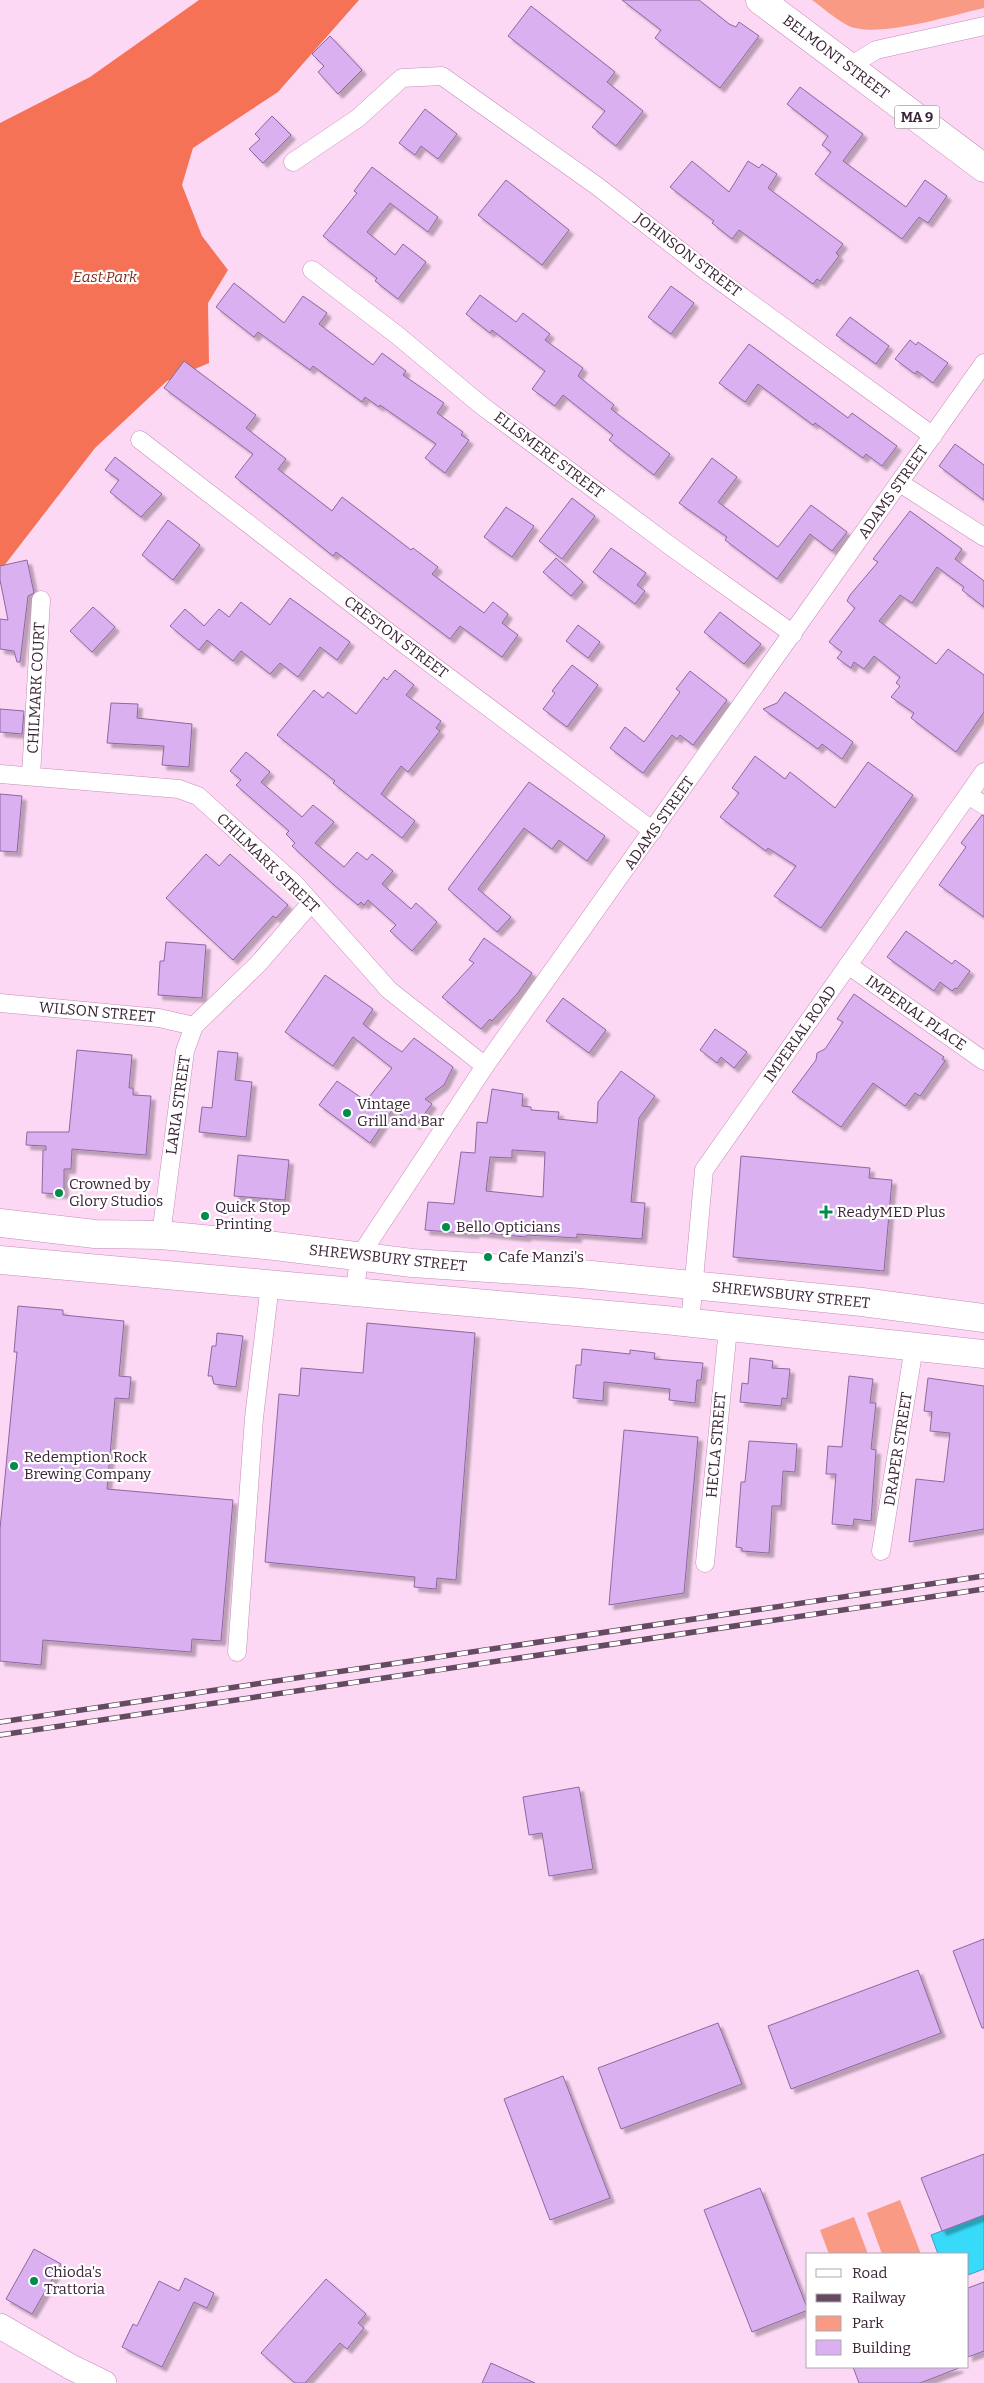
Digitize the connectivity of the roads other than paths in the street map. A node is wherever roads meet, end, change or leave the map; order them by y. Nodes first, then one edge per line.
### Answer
1 (760, 0) edge
2 (984, 26) edge
3 (850, 66) junction
4 (293, 162) dead end
5 (984, 168) edge
6 (312, 270) dead end
7 (984, 364) edge
8 (932, 436) junction
9 (140, 440) dead end
10 (900, 483) junction
11 (984, 537) edge
12 (42, 600) dead end
13 (793, 634) junction
14 (984, 772) edge
15 (0, 774) edge
16 (31, 776) junction
17 (968, 795) junction
18 (984, 806) edge
19 (653, 831) junction
20 (311, 903) junction
21 (848, 965) junction
22 (0, 1003) edge
23 (194, 1026) junction
24 (984, 1061) edge
25 (485, 1066) junction
26 (0, 1223) edge
27 (161, 1235) junction
28 (359, 1257) junction
29 (0, 1260) edge
30 (270, 1284) junction
31 (695, 1285) junction
32 (355, 1292) junction
33 (984, 1318) edge
34 (690, 1323) junction
35 (728, 1328) junction
36 (914, 1347) junction
37 (984, 1354) edge
38 (881, 1551) dead end
39 (705, 1562) dead end
40 (238, 1652) dead end
41 (0, 2326) edge
42 (104, 2383) edge

1 - 3 main road, BELMONT STREET / MA 9
2 - 3 street
3 - 5 main road, BELMONT STREET / MA 9
4 - 8 street, JOHNSON STREET
6 - 13 street, ELLSMERE STREET
7 - 8 street, ADAMS STREET
8 - 10 street, ADAMS STREET
9 - 19 street, CRESTON STREET
10 - 11 street
10 - 13 street, ADAMS STREET
12 - 16 street, CHILMARK COURT
13 - 19 street, ADAMS STREET
14 - 17 street, IMPERIAL ROAD
15 - 16 street, CHILMARK STREET
16 - 20 street, CHILMARK STREET
17 - 18 street
17 - 21 street, IMPERIAL ROAD
19 - 25 street, ADAMS STREET
20 - 23 street, LARIA STREET
20 - 25 street, CHILMARK STREET
21 - 24 street, IMPERIAL PLACE
21 - 31 street, IMPERIAL ROAD
22 - 23 street, WILSON STREET
23 - 27 street, LARIA STREET
25 - 28 street, ADAMS STREET
26 - 27 main road, SHREWSBURY STREET
27 - 28 main road, SHREWSBURY STREET
28 - 31 main road, SHREWSBURY STREET
28 - 32 street, ADAMS STREET
29 - 30 main road
30 - 32 main road
30 - 40 street
31 - 33 main road, SHREWSBURY STREET
31 - 34 street, IMPERIAL ROAD
32 - 34 main road
34 - 35 main road
35 - 36 main road
35 - 39 street, HECLA STREET
36 - 37 main road
36 - 38 street, DRAPER STREET
41 - 42 main road

